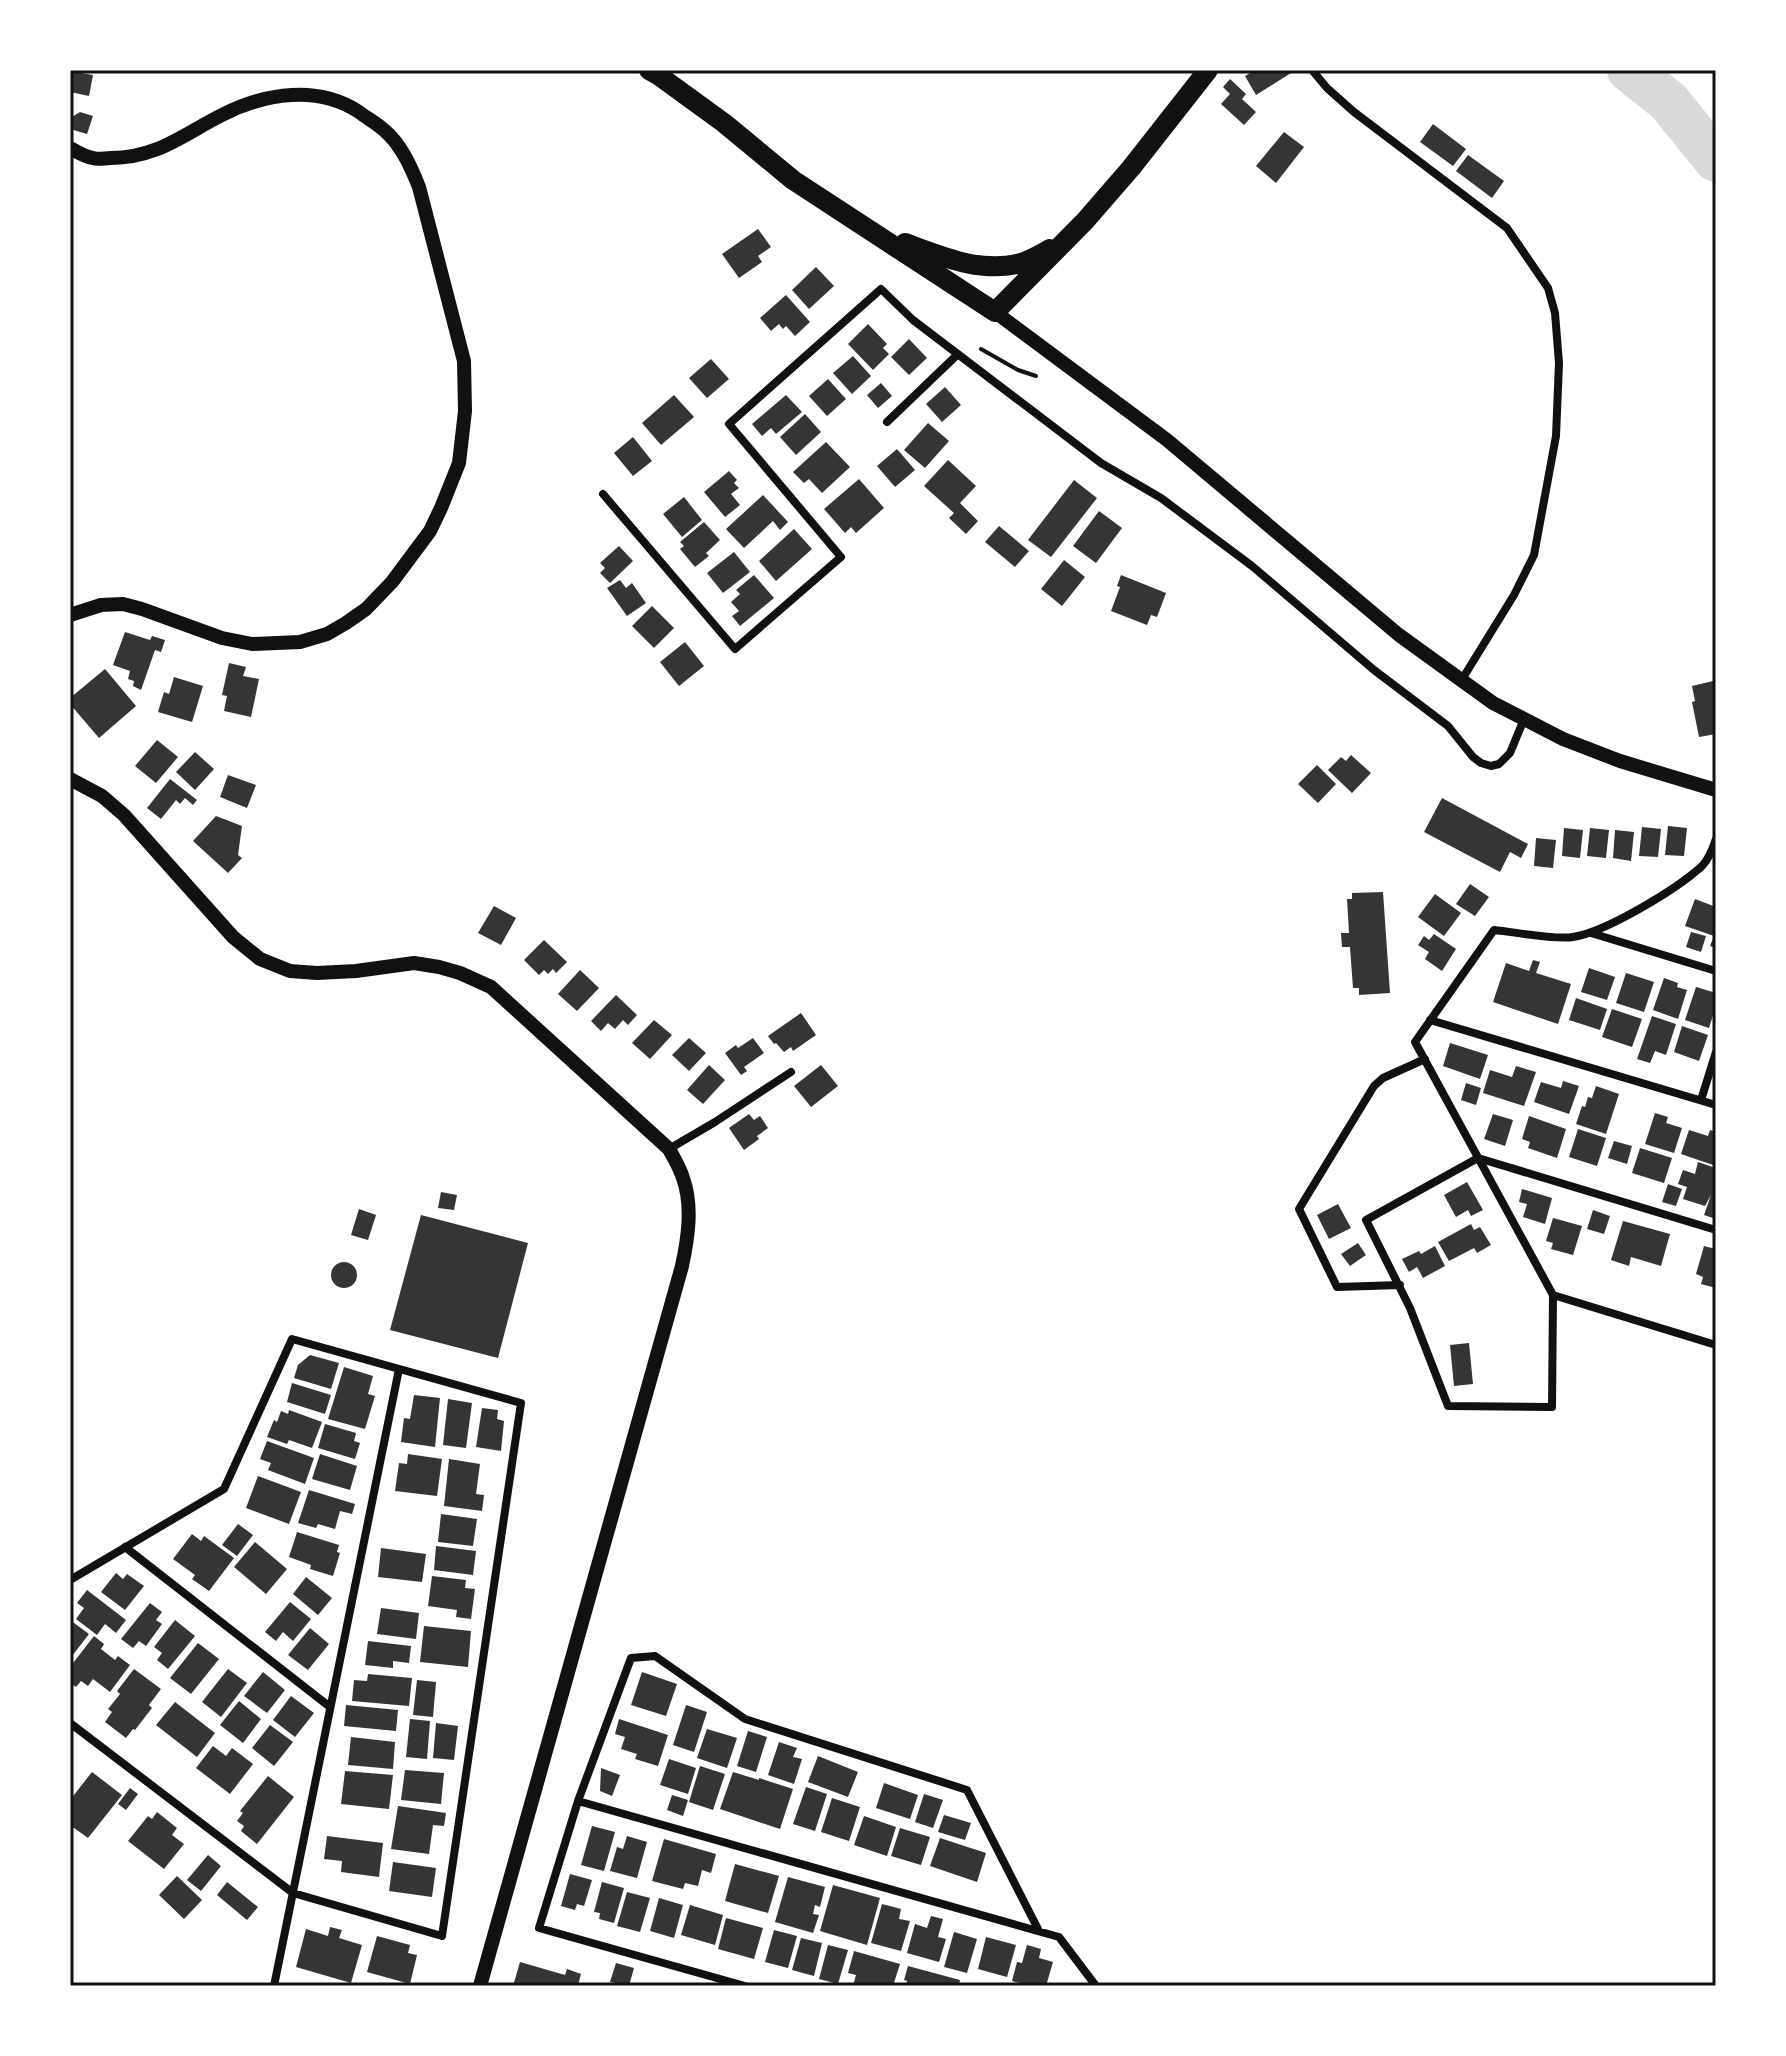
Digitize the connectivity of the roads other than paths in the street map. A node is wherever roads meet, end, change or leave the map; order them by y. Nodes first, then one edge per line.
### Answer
1 (649, 70) edge
2 (1208, 70) edge
3 (1312, 70) edge
4 (70, 148) edge
5 (871, 231) junction
6 (1064, 243) junction
7 (995, 312) junction
8 (958, 354) junction
9 (887, 422) dead end
10 (603, 494) dead end
11 (70, 615) edge
12 (1461, 681) junction
13 (1524, 719) junction
14 (70, 779) edge
15 (1716, 790) edge
16 (1716, 839) edge
17 (1591, 933) junction
18 (1716, 971) edge
19 (1430, 1020) junction
20 (1716, 1052) edge
21 (1425, 1059) junction
22 (791, 1072) dead end
23 (1701, 1100) junction
24 (1716, 1105) edge
25 (669, 1149) junction
26 (1478, 1158) junction
27 (1716, 1230) edge
28 (1400, 1285) junction
29 (1553, 1295) junction
30 (1716, 1345) edge
31 (399, 1369) junction
32 (125, 1547) junction
33 (70, 1580) edge
34 (330, 1707) junction
35 (70, 1723) edge
36 (578, 1801) junction
37 (293, 1893) junction
38 (1039, 1931) junction
39 (274, 1986) edge
40 (480, 1986) edge
41 (745, 1986) edge
42 (1096, 1986) edge

1 - 5 main road
2 - 6 main road
3 - 12 street
4 - 11 street
5 - 6 main road
5 - 7 main road
6 - 7 main road
7 - 12 street
8 - 9 street
8 - 10 street
8 - 13 street
12 - 13 street
13 - 15 street
14 - 25 street
16 - 17 street
17 - 18 street
17 - 19 street
19 - 21 street
19 - 23 street
20 - 23 street
21 - 26 street
21 - 28 street
22 - 25 street
23 - 24 street
25 - 40 street
26 - 27 street
26 - 28 street
26 - 29 street
28 - 29 street
29 - 30 street
31 - 32 street
31 - 34 street
31 - 37 street
32 - 33 street
32 - 34 street
34 - 37 street
35 - 37 street
36 - 38 street
36 - 38 street
36 - 41 street
37 - 39 street
38 - 42 street

